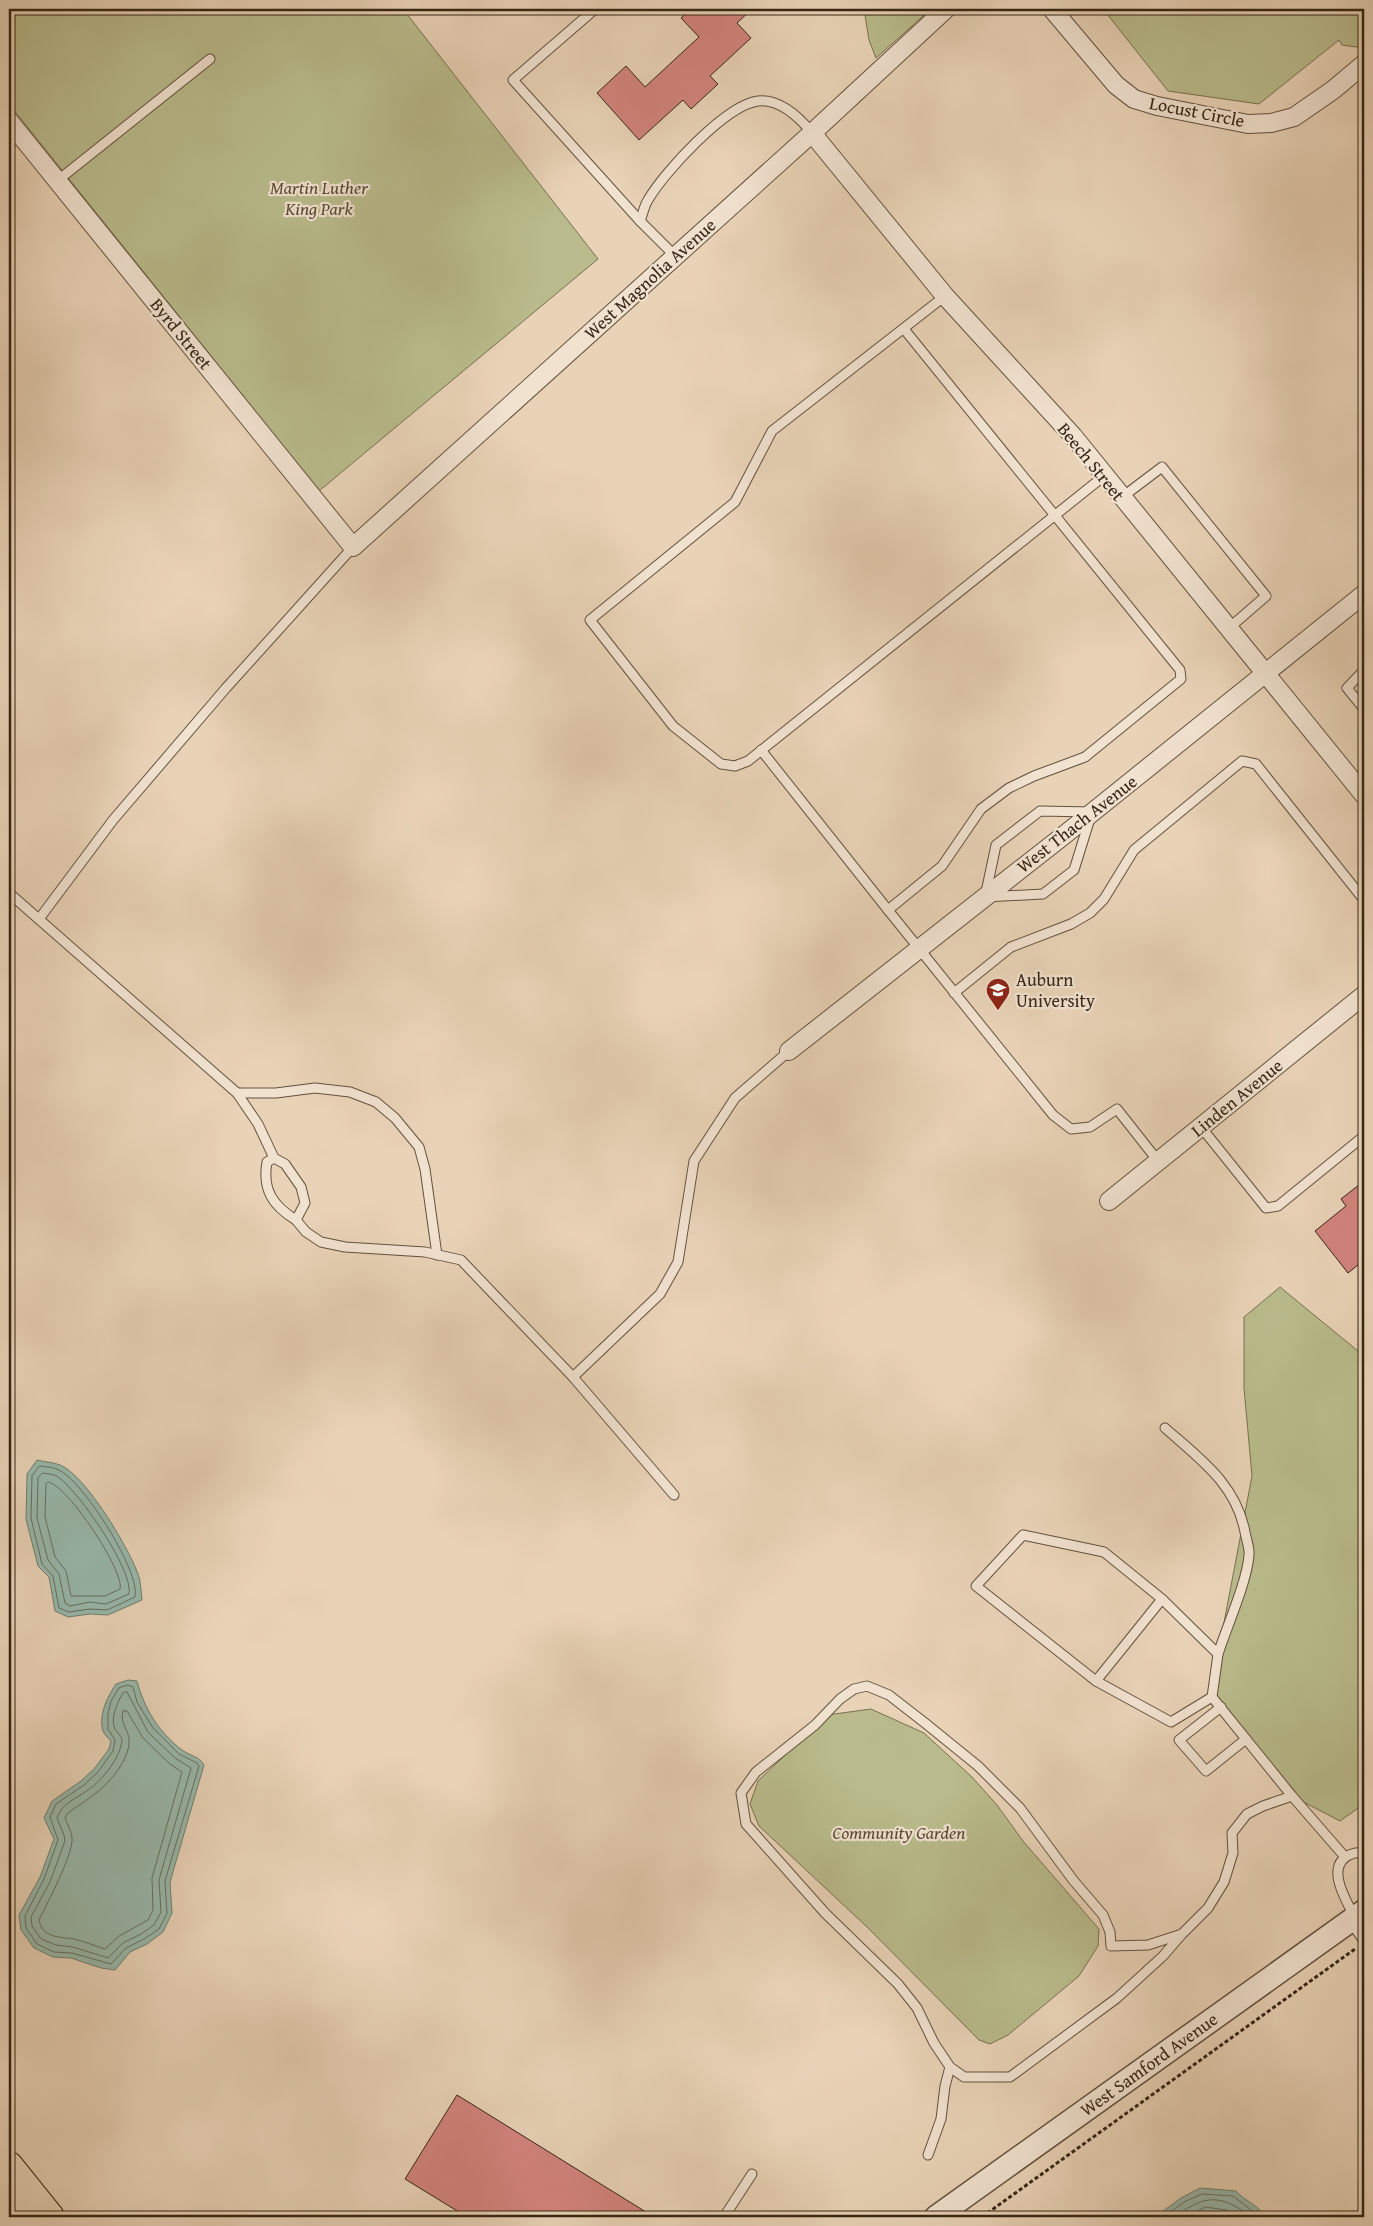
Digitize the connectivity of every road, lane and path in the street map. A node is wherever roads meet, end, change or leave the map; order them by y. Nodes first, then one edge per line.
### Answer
1 (595, 9) edge
2 (946, 9) edge
3 (1052, 9) edge
4 (210, 58) dead end
5 (1364, 64) edge
6 (9, 121) edge
7 (812, 133) junction
8 (57, 181) junction
9 (640, 221) junction
10 (675, 256) junction
11 (945, 296) junction
12 (904, 329) junction
13 (1104, 476) junction
14 (1121, 498) junction
15 (1054, 516) junction
16 (353, 547) junction
17 (1364, 594) edge
18 (1228, 629) junction
19 (1364, 670) edge
20 (1264, 674) junction
21 (1364, 709) edge
22 (761, 750) junction
23 (1364, 795) edge
24 (1092, 812) junction
25 (9, 893) edge
26 (985, 897) junction
27 (1364, 900) edge
28 (888, 910) junction
29 (39, 919) junction
30 (918, 950) junction
31 (954, 993) junction
32 (1364, 995) edge
33 (788, 1051) joint
34 (238, 1093) junction
35 (1201, 1127) junction
36 (1364, 1136) edge
37 (274, 1158) junction
38 (1158, 1161) junction
39 (1110, 1200) dead end
40 (296, 1220) junction
41 (437, 1255) junction
42 (574, 1377) junction
43 (1165, 1428) dead end
44 (674, 1495) dead end
45 (1162, 1599) junction
46 (1218, 1654) junction
47 (1096, 1681) junction
48 (1212, 1696) junction
49 (1221, 1707) junction
50 (1246, 1739) junction
51 (1292, 1796) junction
52 (1364, 1853) edge
53 (1346, 1857) junction
54 (1356, 1917) edge
55 (1182, 1934) junction
56 (1364, 1941) edge
57 (1357, 1948) dead end
58 (950, 2067) junction
59 (928, 2155) dead end
60 (9, 2166) edge
61 (752, 2174) dead end
62 (9, 2205) edge
63 (38, 2217) edge
64 (50, 2217) edge
65 (724, 2217) edge
66 (936, 2217) edge
67 (982, 2217) edge

1 - 9 lane
2 - 7 street, West Magnolia Avenue
3 - 5 street, Locust Circle
4 - 8 lane
6 - 8 street, Byrd Street
7 - 9 lane
7 - 10 street, West Magnolia Avenue
7 - 11 street, Beech Street
8 - 16 street, Byrd Street
9 - 10 lane
10 - 16 street, West Magnolia Avenue
11 - 12 lane
11 - 13 street, Beech Street
12 - 15 lane
12 - 22 lane
13 - 14 street, Beech Street
13 - 15 lane
14 - 18 street, Beech Street
14 - 18 lane
15 - 22 lane
15 - 28 lane
16 - 29 lane
17 - 20 street, West Thach Avenue
18 - 20 street, Beech Street
19 - 21 lane
20 - 23 street, Beech Street
20 - 24 street, West Thach Avenue
22 - 28 lane
24 - 26 street, West Thach Avenue
24 - 26 lane
24 - 26 lane
25 - 29 lane
26 - 30 street, West Thach Avenue
27 - 31 lane
28 - 30 lane
29 - 34 lane
30 - 31 lane
30 - 33 street, West Thach Avenue
31 - 38 lane
32 - 35 street, Linden Avenue
33 - 42 lane
34 - 37 lane
34 - 41 lane
35 - 36 lane
35 - 38 street, Linden Avenue
37 - 40 lane
37 - 40 lane
38 - 39 street, Linden Avenue
40 - 41 lane
41 - 42 lane
42 - 44 lane
43 - 46 lane
45 - 46 lane
45 - 47 lane
45 - 47 lane
46 - 48 lane
47 - 48 lane
48 - 49 lane
49 - 50 lane
49 - 50 lane
50 - 51 lane
51 - 53 lane
51 - 55 lane
52 - 53 lane
53 - 54 lane
54 - 56 lane
54 - 66 street, West Samford Avenue
55 - 58 lane
55 - 58 lane
57 - 67 path
58 - 59 lane
60 - 64 main road
61 - 65 lane
62 - 63 main road

